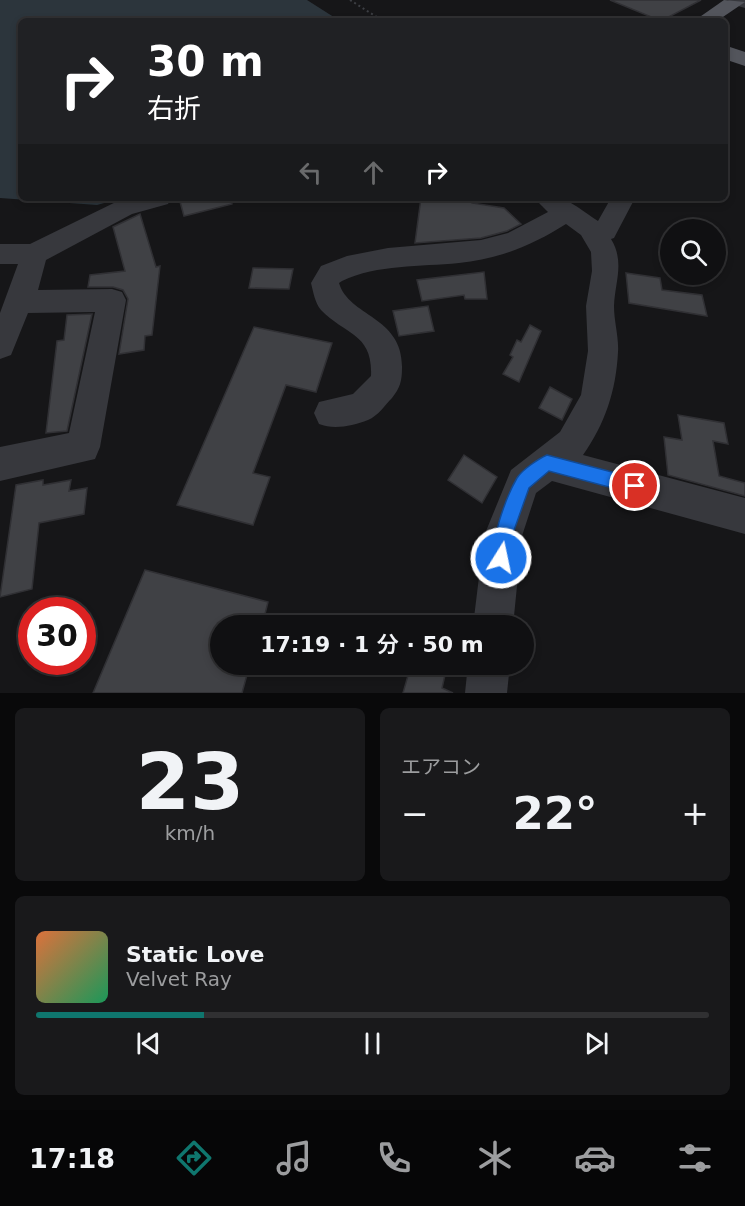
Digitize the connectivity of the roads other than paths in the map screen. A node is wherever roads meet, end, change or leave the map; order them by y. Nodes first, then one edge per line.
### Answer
1 (737, 0) edge
2 (745, 3) edge
3 (710, 18) edge
4 (728, 53) edge
5 (745, 60) edge
6 (147, 201) edge
7 (621, 201) edge
8 (558, 205) edge
9 (595, 236) junction
10 (0, 254) edge
11 (34, 254) junction
12 (19, 302) junction
13 (0, 346) edge
14 (330, 413) dead end
15 (547, 463) junction
16 (0, 464) edge
17 (745, 516) edge
18 (495, 615) edge
19 (488, 675) edge
20 (486, 693) edge

1 - 2 street
1 - 3 main road
4 - 5 main road
6 - 11 street
7 - 9 street
8 - 9 street
8 - 14 street
9 - 15 street
10 - 11 street
11 - 12 street
12 - 13 street
12 - 16 street
15 - 17 street
15 - 18 street
19 - 20 street

